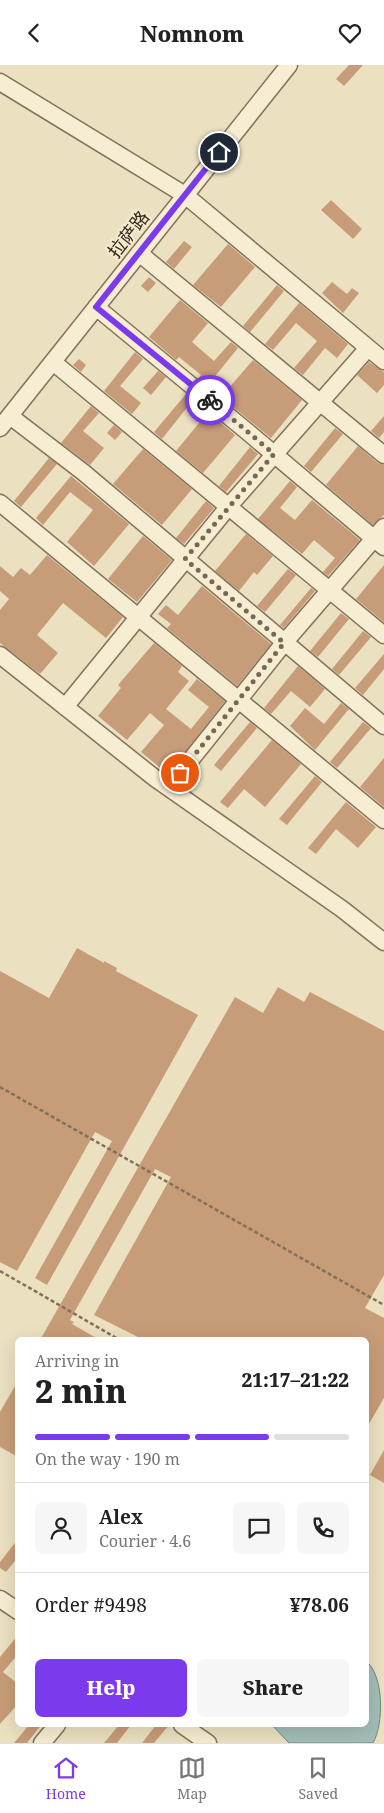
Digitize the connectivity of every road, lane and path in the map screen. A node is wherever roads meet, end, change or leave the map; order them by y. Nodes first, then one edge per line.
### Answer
1 (289, 65) edge
2 (0, 82) edge
3 (185, 195) junction
4 (139, 253) junction
5 (96, 307) junction
6 (368, 348) junction
7 (53, 361) junction
8 (384, 361) edge
9 (322, 402) junction
10 (5, 422) edge
11 (274, 454) junction
12 (384, 455) edge
13 (0, 503) edge
14 (229, 506) junction
15 (381, 537) edge
16 (185, 559) junction
17 (330, 590) junction
18 (138, 617) junction
19 (384, 635) edge
20 (284, 643) junction
21 (0, 655) edge
22 (239, 701) junction
23 (65, 707) junction
24 (384, 726) edge
25 (171, 788) junction
26 (384, 820) edge
27 (384, 942) edge
28 (0, 1087) edge
29 (0, 1271) edge
30 (384, 1305) edge
31 (115, 1337) edge
32 (0, 1599) edge
33 (15, 1609) edge
34 (55, 1727) edge
35 (185, 1727) edge
36 (42, 1743) edge
37 (208, 1743) edge

1 - 3 street, 拉萨路
2 - 3 street
3 - 4 street, 拉萨路
3 - 6 street
4 - 5 street, 拉萨路
4 - 9 street
5 - 7 street, 拉萨路
5 - 11 street
6 - 8 street
6 - 9 street
7 - 10 street, 拉萨路
7 - 14 street
9 - 11 street
9 - 12 street
10 - 16 street
11 - 14 street
11 - 15 street
13 - 18 street
14 - 16 street
14 - 17 street
15 - 17 street
16 - 18 street
16 - 20 street
17 - 19 street
17 - 20 street
18 - 22 street
18 - 23 street
20 - 22 street
20 - 24 street
21 - 23 street
22 - 25 street
22 - 26 street
23 - 25 street
25 - 27 street
28 - 30 path
29 - 31 path
32 - 33 street
34 - 36 street
35 - 37 street

